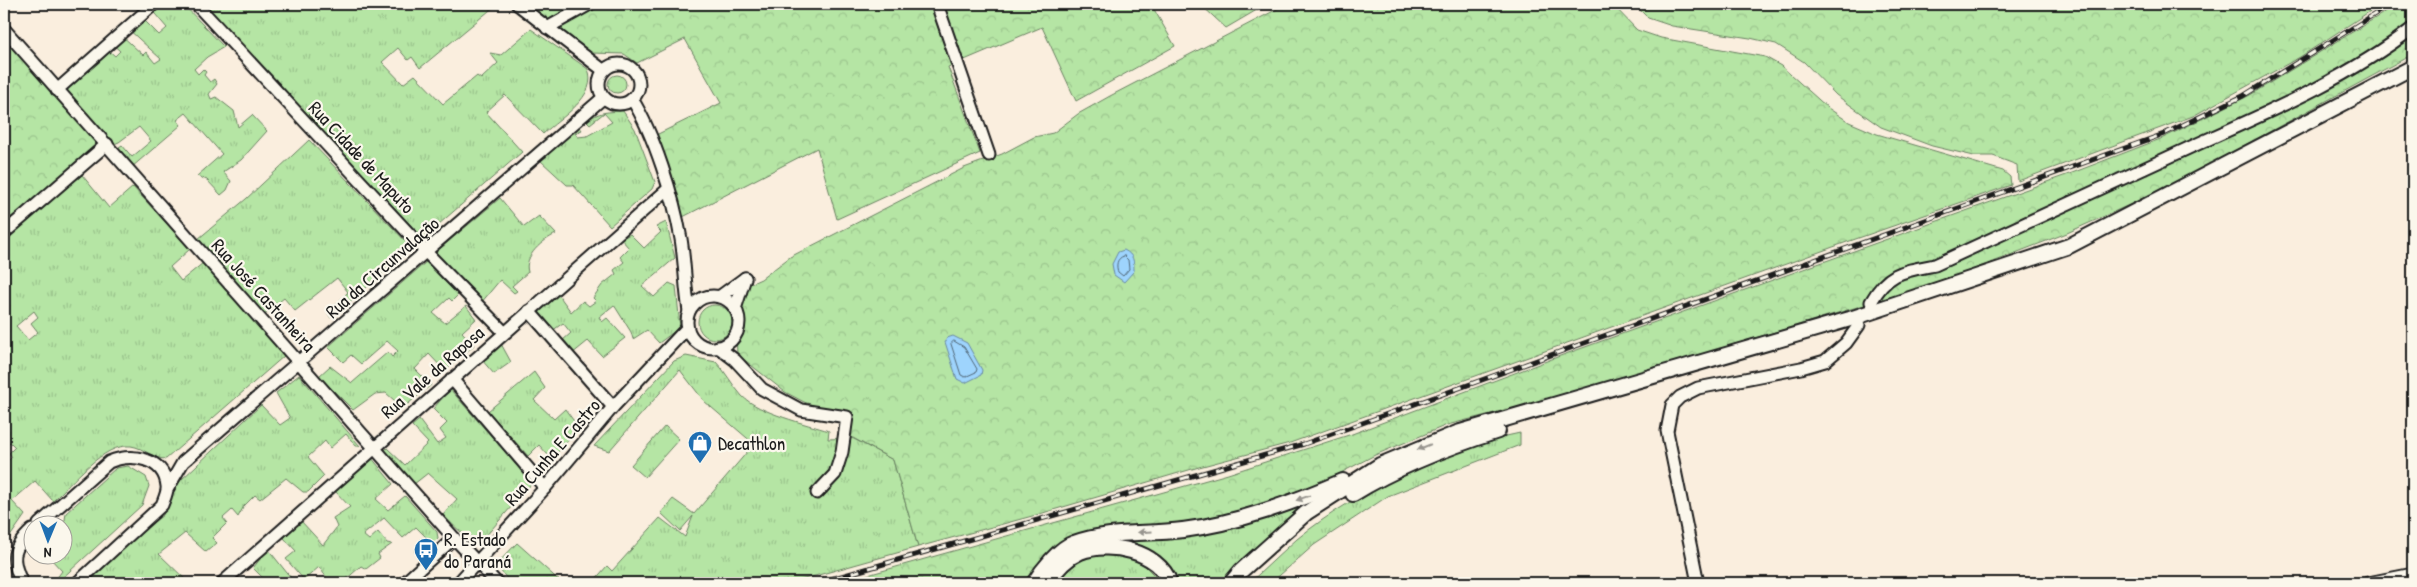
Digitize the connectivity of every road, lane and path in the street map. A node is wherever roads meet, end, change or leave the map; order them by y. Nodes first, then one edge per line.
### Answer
1 (154, 4) edge
2 (196, 4) edge
3 (516, 4) edge
4 (590, 4) edge
5 (937, 4) edge
6 (547, 28) junction
7 (2413, 28) edge
8 (4, 30) edge
9 (2413, 67) edge
10 (603, 70) junction
11 (57, 90) junction
12 (604, 97) junction
13 (632, 99) junction
14 (107, 144) junction
15 (989, 155) dead end
16 (668, 190) junction
17 (4, 233) edge
18 (426, 252) junction
19 (686, 291) junction
20 (719, 297) junction
21 (700, 299) junction
22 (1871, 302) dead end
23 (735, 309) junction
24 (529, 311) junction
25 (689, 311) junction
26 (1859, 325) dead end
27 (687, 328) junction
28 (504, 332) junction
29 (736, 334) junction
30 (701, 345) junction
31 (673, 346) junction
32 (718, 347) junction
33 (735, 360) junction
34 (300, 362) junction
35 (1689, 367) junction
36 (452, 379) junction
37 (613, 408) junction
38 (374, 446) junction
39 (183, 462) junction
40 (1380, 465) junction
41 (160, 468) junction
42 (168, 488) junction
43 (545, 488) junction
44 (817, 493) dead end
45 (50, 514) edge
46 (454, 538) junction
47 (22, 540) edge
48 (4, 549) edge
49 (14, 559) junction
50 (478, 563) junction
51 (2413, 574) edge
52 (22, 583) edge
53 (77, 583) edge
54 (222, 583) edge
55 (404, 583) edge
56 (458, 583) edge
57 (497, 583) edge
58 (1034, 583) edge
59 (1047, 583) edge
60 (1170, 583) edge
61 (1231, 583) edge
62 (1242, 583) edge
63 (1698, 583) edge
64 (2368, 583) edge

1 - 11 street
2 - 18 street, Rua Cidade de Maputo
3 - 6 street
4 - 6 street
5 - 15 street
6 - 10 street
7 - 22 street
8 - 11 street, Rua José Castanheira
9 - 35 main road
10 - 12 street
10 - 13 street
11 - 14 street, Rua José Castanheira
12 - 13 street
12 - 18 street, Rua da Circunvalação
13 - 16 street
14 - 17 street
14 - 34 street, Rua José Castanheira
16 - 19 street
16 - 24 street, Rua Vale da Raposa
18 - 28 street, Rua Cidade de Maputo
18 - 34 street, Rua da Circunvalação
19 - 21 street
19 - 25 street
20 - 21 street
20 - 23 street
20 - 23 street
21 - 25 street
23 - 29 street
24 - 28 street, Rua Vale da Raposa
24 - 37 street
25 - 27 street
26 - 63 street
27 - 30 street
27 - 31 street, Rua Cunha E Castro
28 - 36 street, Rua Vale da Raposa
29 - 32 street
29 - 33 street
30 - 31 street
30 - 32 street
31 - 37 street, Rua Cunha E Castro
32 - 33 street
33 - 44 street
34 - 38 street, Rua José Castanheira
34 - 39 street, Rua da Circunvalação
35 -> 40 main road
35 - 62 main road
36 - 38 street, Rua Vale da Raposa
36 - 43 street
37 - 43 street, Rua Cunha E Castro
38 - 46 street, Rua José Castanheira
38 - 54 street, Rua Vale da Raposa
39 - 41 street, Rua da Circunvalação
39 - 42 street, Rua da Circunvalação
40 -> 58 main road
40 - 61 main road
41 - 42 street
41 - 45 street
42 - 53 street, Rua da Circunvalação
43 - 50 street, Rua Cunha E Castro
46 - 50 street, Rua José Castanheira
46 - 55 street
47 - 49 street
48 - 49 street
49 - 52 street
50 - 56 street, Rua Cunha E Castro
50 - 57 street, Rua José Castanheira
51 - 64 street
59 - 60 main road

